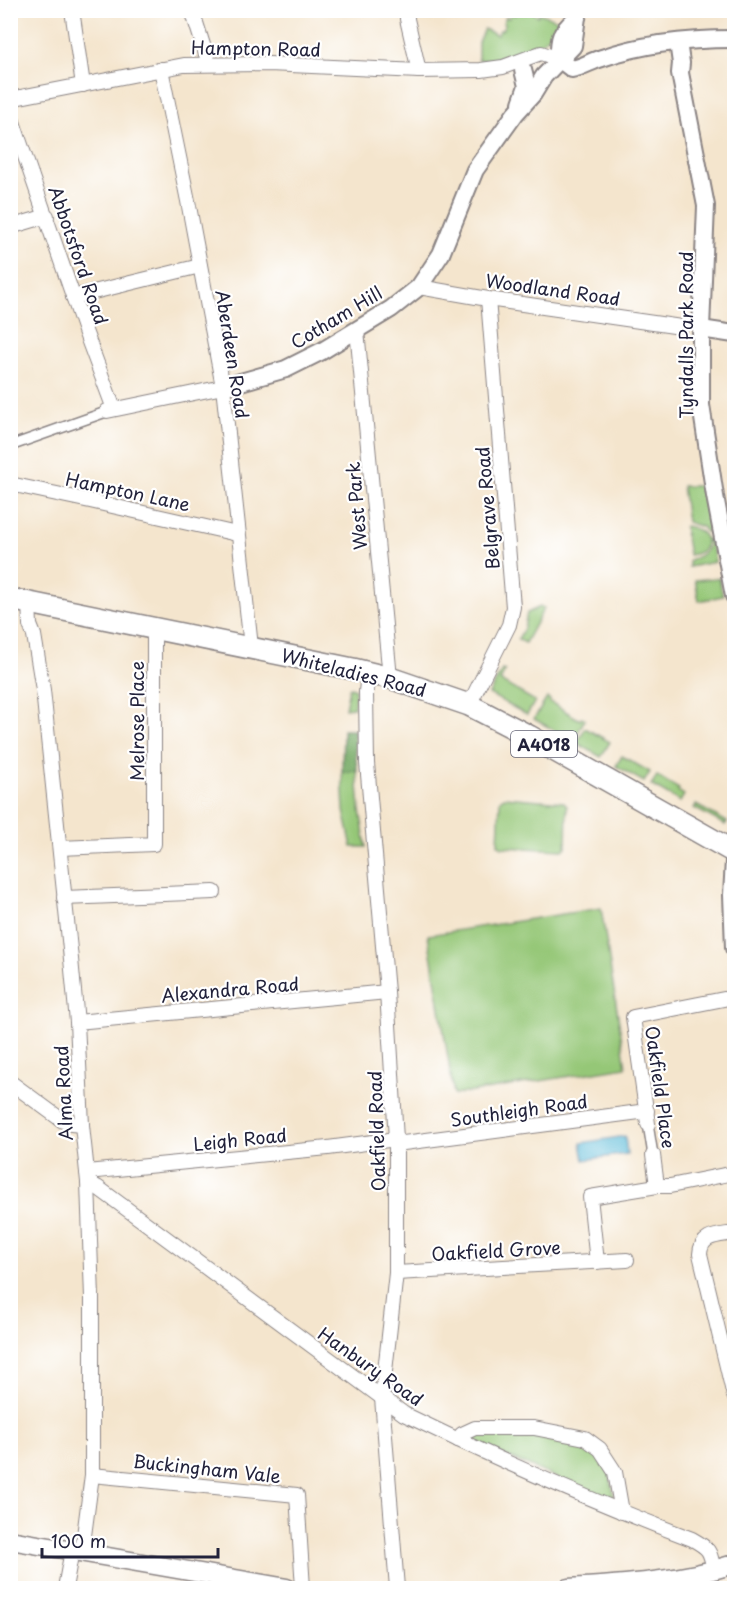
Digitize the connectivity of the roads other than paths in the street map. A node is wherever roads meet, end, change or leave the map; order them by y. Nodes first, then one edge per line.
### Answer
1 (72, 10) edge
2 (192, 10) edge
3 (407, 10) edge
4 (578, 14) edge
5 (735, 39) edge
6 (673, 42) junction
7 (558, 59) junction
8 (209, 64) junction
9 (503, 67) junction
10 (161, 69) junction
11 (524, 70) junction
12 (419, 71) junction
13 (82, 85) junction
14 (10, 99) edge
15 (10, 112) edge
16 (515, 114) junction
17 (47, 216) junction
18 (10, 227) edge
19 (200, 266) junction
20 (419, 287) junction
21 (73, 297) junction
22 (488, 299) junction
23 (681, 327) dead end
24 (701, 329) junction
25 (357, 330) junction
26 (735, 334) edge
27 (222, 387) junction
28 (110, 411) junction
29 (10, 446) edge
30 (10, 484) edge
31 (237, 534) junction
32 (735, 596) edge
33 (27, 602) edge
34 (154, 627) junction
35 (250, 647) junction
36 (368, 673) junction
37 (390, 678) junction
38 (469, 705) junction
39 (60, 848) junction
40 (735, 852) edge
41 (735, 860) edge
42 (214, 892) dead end
43 (64, 898) junction
44 (735, 948) edge
45 (387, 992) junction
46 (735, 997) edge
47 (77, 1022) junction
48 (10, 1082) edge
49 (648, 1117) junction
50 (82, 1125) junction
51 (396, 1142) junction
52 (652, 1155) joint
53 (735, 1173) edge
54 (87, 1177) junction
55 (657, 1186) junction
56 (735, 1233) edge
57 (627, 1260) dead end
58 (597, 1262) junction
59 (396, 1273) junction
60 (735, 1396) edge
61 (382, 1398) junction
62 (458, 1440) junction
63 (92, 1475) junction
64 (622, 1512) junction
65 (10, 1539) edge
66 (77, 1550) junction
67 (735, 1564) edge
68 (714, 1570) junction
69 (65, 1588) edge
70 (287, 1588) edge
71 (303, 1588) edge
72 (397, 1588) edge
73 (568, 1588) edge

1 - 13 street
2 - 8 street
3 - 12 street
4 - 7 street, Cotham Hill
5 - 6 street
6 - 7 street
6 - 24 street, Tyndalls Park Road
7 - 9 street, Hampton Road
7 - 11 street, Hampton Road
7 - 16 street, Cotham Hill
8 - 10 street, Hampton Road
8 - 12 street, Hampton Road
9 - 11 street, Hampton Road
9 - 12 street, Hampton Road
10 - 13 street, Hampton Road
10 - 19 street, Aberdeen Road
11 - 16 street
13 - 14 street, Hampton Road
15 - 17 street, Abbotsford Road
16 - 20 street, Cotham Hill
17 - 18 street
17 - 21 street, Abbotsford Road
19 - 21 street
19 - 27 street, Aberdeen Road
20 - 22 street, Woodland Road
20 - 25 street, Cotham Hill
21 - 28 street, Abbotsford Road
22 - 23 street, Woodland Road
22 - 38 street, Belgrave Road
24 - 26 street
24 - 32 street, Tyndalls Park Road
25 - 27 street, Cotham Hill
25 - 37 street, West Park
27 - 28 street, Cotham Hill
27 - 31 street, Aberdeen Road
28 - 29 street, Cotham Hill
30 - 31 street, Hampton Lane
31 - 35 street, Aberdeen Road
33 - 34 main road, Whiteladies Road / A4018
33 - 39 street, Alma Road
34 - 35 main road, Whiteladies Road / A4018
34 - 39 street, Melrose Place
35 - 36 main road, Whiteladies Road / A4018
36 - 37 main road, Whiteladies Road / A4018
36 - 45 street, Oakfield Road
37 - 38 main road, Whiteladies Road / A4018
38 - 40 main road, Whiteladies Road / A4018
39 - 43 street, Alma Road
41 - 44 street
42 - 43 street
43 - 47 street, Alma Road
45 - 47 street, Alexandra Road
45 - 51 street, Oakfield Road
46 - 49 street, Oakfield Place
47 - 50 street, Alma Road
48 - 50 street
49 - 51 street, Southleigh Road
49 - 52 street, Oakfield Place
50 - 54 street, Alma Road
51 - 54 street, Leigh Road
51 - 59 street, Oakfield Road
52 - 55 street, Oakfield Place
53 - 55 street
54 - 61 street, Hanbury Road
54 - 63 street, Alma Road
55 - 58 street
56 - 60 street
57 - 58 street, Oakfield Grove
58 - 59 street, Oakfield Grove
59 - 61 street, Oakfield Road
61 - 62 street, Hanbury Road
61 - 72 street, Oakfield Road
62 - 64 street, Hanbury Road
62 - 64 street
63 - 66 street, Alma Road
63 - 71 street, Buckingham Vale
64 - 68 street, Hanbury Road
65 - 66 main road
66 - 69 street, Alma Road
66 - 70 main road
67 - 68 main road
68 - 73 main road

